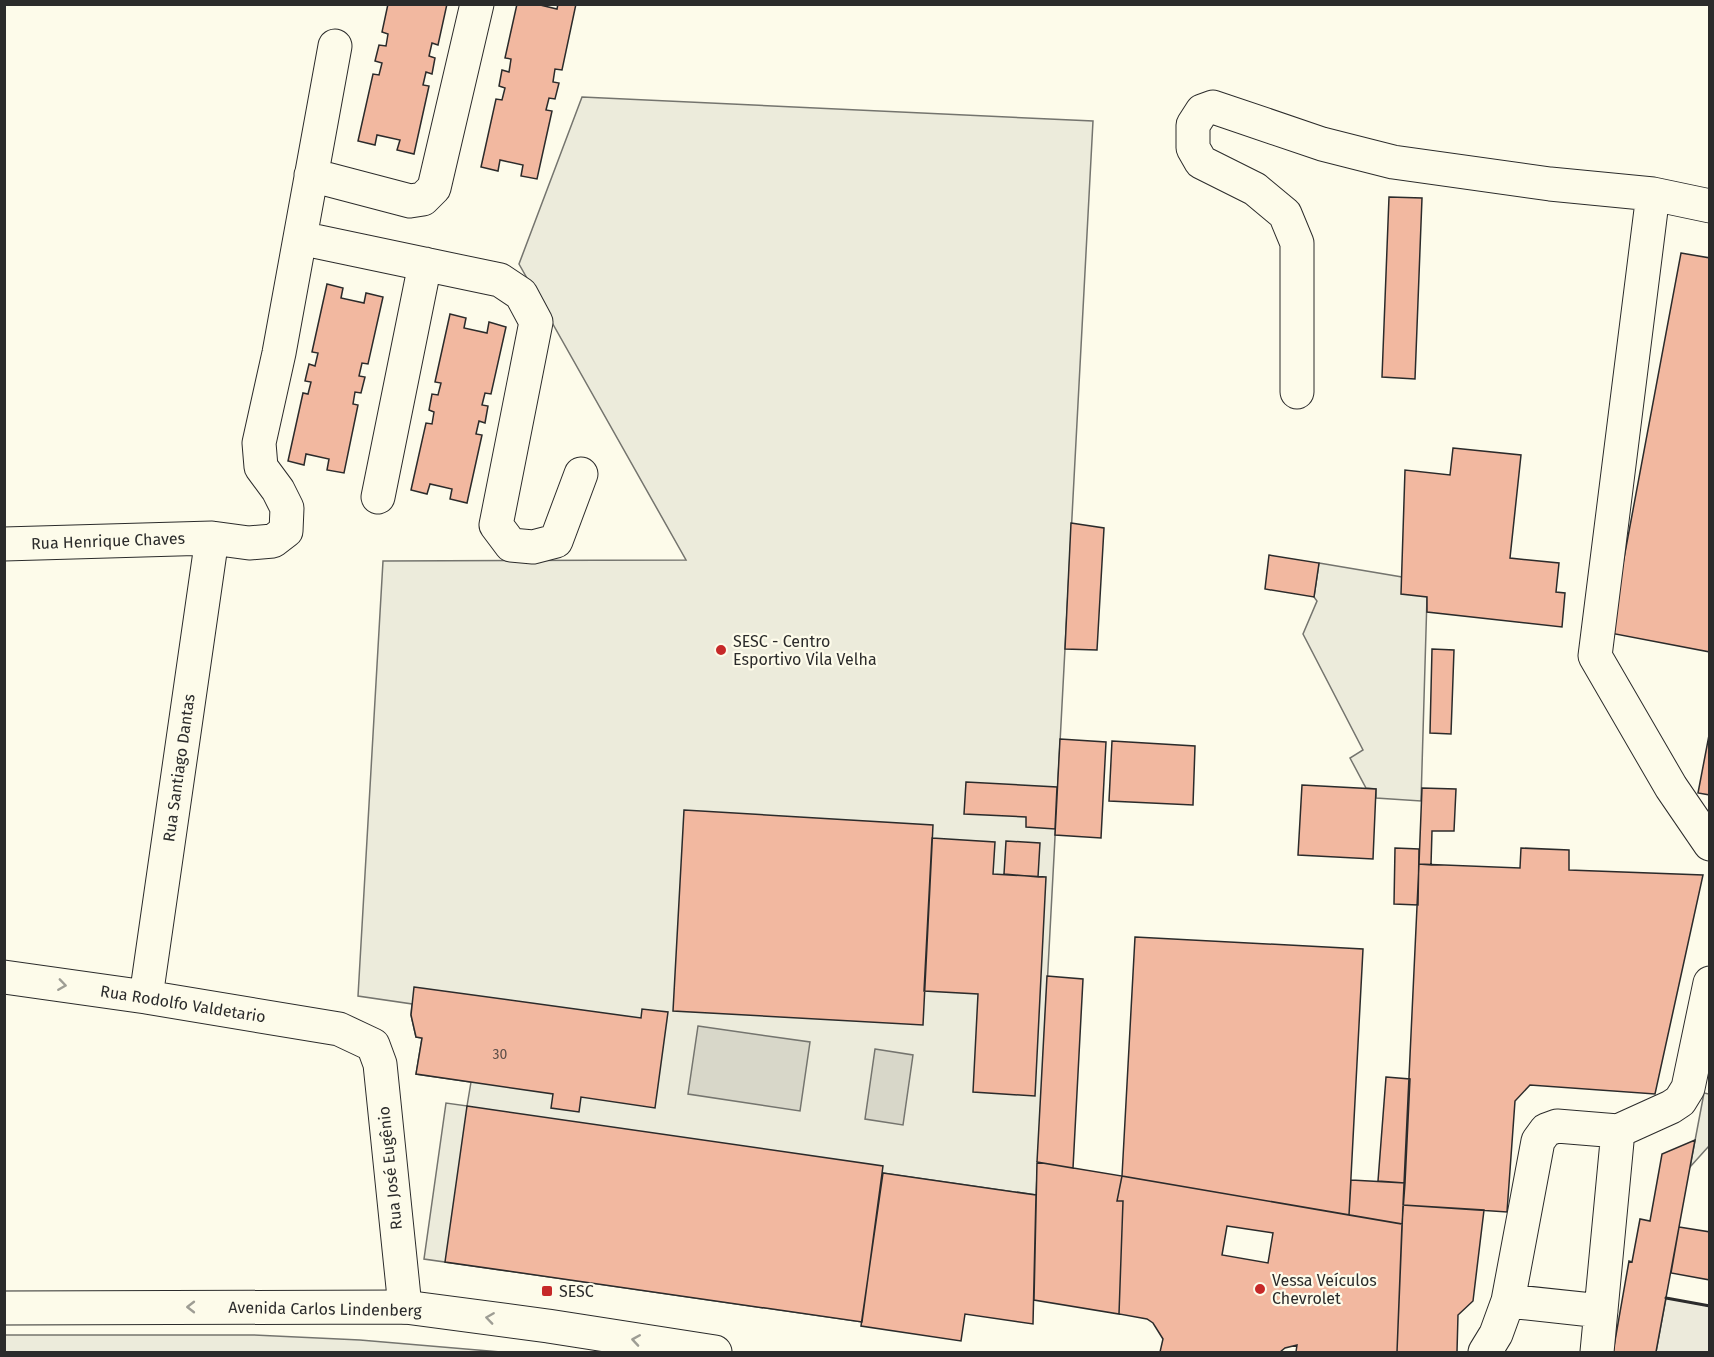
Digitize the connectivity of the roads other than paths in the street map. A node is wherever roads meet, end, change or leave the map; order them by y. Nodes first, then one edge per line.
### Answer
1 (477, 4) edge
2 (335, 46) dead end
3 (311, 176) junction
4 (1653, 194) junction
5 (1710, 206) edge
6 (300, 238) junction
7 (424, 264) junction
8 (1297, 392) dead end
9 (580, 474) dead end
10 (378, 497) dead end
11 (212, 538) junction
12 (4, 544) edge
13 (1710, 844) edge
14 (4, 977) edge
15 (1710, 983) edge
16 (146, 997) junction
17 (359, 1037) joint
18 (1618, 1131) junction
19 (1508, 1301) junction
20 (405, 1307) junction
21 (4, 1308) edge
22 (1601, 1311) junction
23 (715, 1353) edge
24 (1485, 1353) edge
25 (1597, 1353) edge

1 - 3 street
2 - 3 street, Rua Henrique Chaves
3 - 6 street, Rua Henrique Chaves
4 - 5 street
4 - 8 street
4 - 13 street
6 - 7 street
6 - 11 street, Rua Henrique Chaves
7 - 9 street
7 - 10 street
11 - 12 street, Rua Henrique Chaves
11 - 16 street, Rua Santiago Dantas
14 -> 16 street, Rua Rodolfo Valdetario
15 - 18 street
16 - 17 street, Rua Rodolfo Valdetario
17 - 20 street, Rua José Eugênio
18 - 19 street
18 - 22 street
19 - 22 street
19 - 24 street
20 -> 21 street, Avenida Carlos Lindenberg
23 -> 20 street, Avenida Carlos Lindenberg
22 - 25 street

